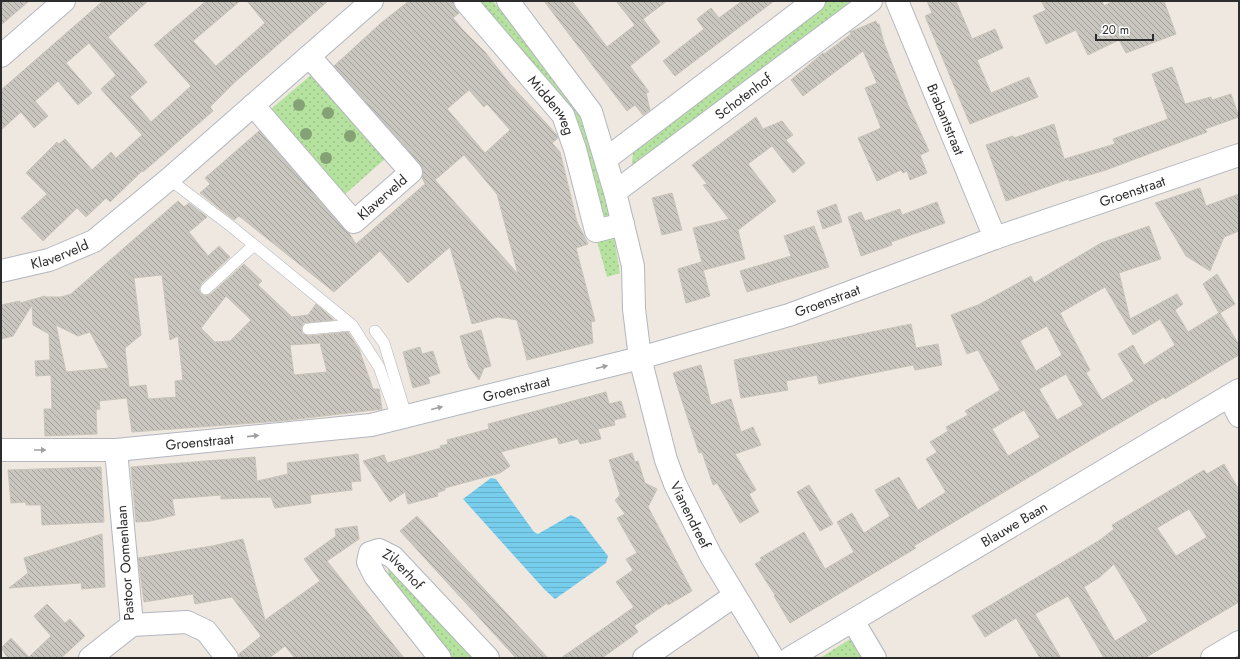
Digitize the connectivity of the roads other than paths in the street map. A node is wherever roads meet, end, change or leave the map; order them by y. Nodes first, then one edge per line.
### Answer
1 (64, 1) edge
2 (372, 1) edge
3 (465, 1) edge
4 (508, 1) edge
5 (814, 1) edge
6 (871, 1) edge
7 (897, 1) edge
8 (1, 56) edge
9 (309, 56) junction
10 (252, 106) junction
11 (1239, 155) edge
12 (606, 159) junction
13 (168, 179) junction
14 (616, 192) junction
15 (623, 224) junction
16 (995, 238) junction
17 (254, 245) junction
18 (1, 271) edge
19 (206, 289) dead end
20 (352, 325) junction
21 (308, 329) dead end
22 (375, 331) dead end
23 (640, 358) junction
24 (1234, 393) edge
25 (402, 416) junction
26 (1239, 416) edge
27 (1, 450) edge
28 (116, 450) junction
29 (734, 596) junction
30 (853, 621) junction
31 (132, 625) junction
32 (1239, 642) edge
33 (90, 658) edge
34 (227, 658) edge
35 (440, 658) edge
36 (488, 658) edge
37 (644, 658) edge
38 (773, 658) edge
39 (790, 658) edge
40 (876, 658) edge
41 (1212, 658) edge

1 - 8 street
2 - 9 street, Klaverveld
3 - 15 street, Middenweg
4 - 12 street, Middenweg
5 - 12 street
6 - 14 street, Schotenhof
7 - 16 street, Brabantstraat
9 - 10 street, Klaverveld
9 - 10 street, Klaverveld
10 - 13 street, Klaverveld
11 - 16 street, Groenstraat
12 - 14 street, Middenweg
13 - 17 lane
13 - 18 street, Klaverveld
14 - 15 street, Middenweg
15 - 23 street, Middenweg
16 - 23 street, Groenstraat
17 - 19 lane
17 - 20 lane
20 - 21 lane
20 - 25 lane
22 - 25 lane
25 -> 23 street, Groenstraat
23 - 29 street, Vianendreef
24 - 26 street
24 - 30 street, Blauwe Baan
28 -> 25 street, Groenstraat
27 -> 28 street, Groenstraat
28 - 31 street, Pastoor Oomenlaan
29 - 37 street
29 - 38 street, Vianendreef
30 - 39 street, Blauwe Baan
30 - 40 street
31 - 33 street, Pastoor Oomenlaan
31 - 34 street
32 - 41 street
35 - 36 street, Zilverhof

